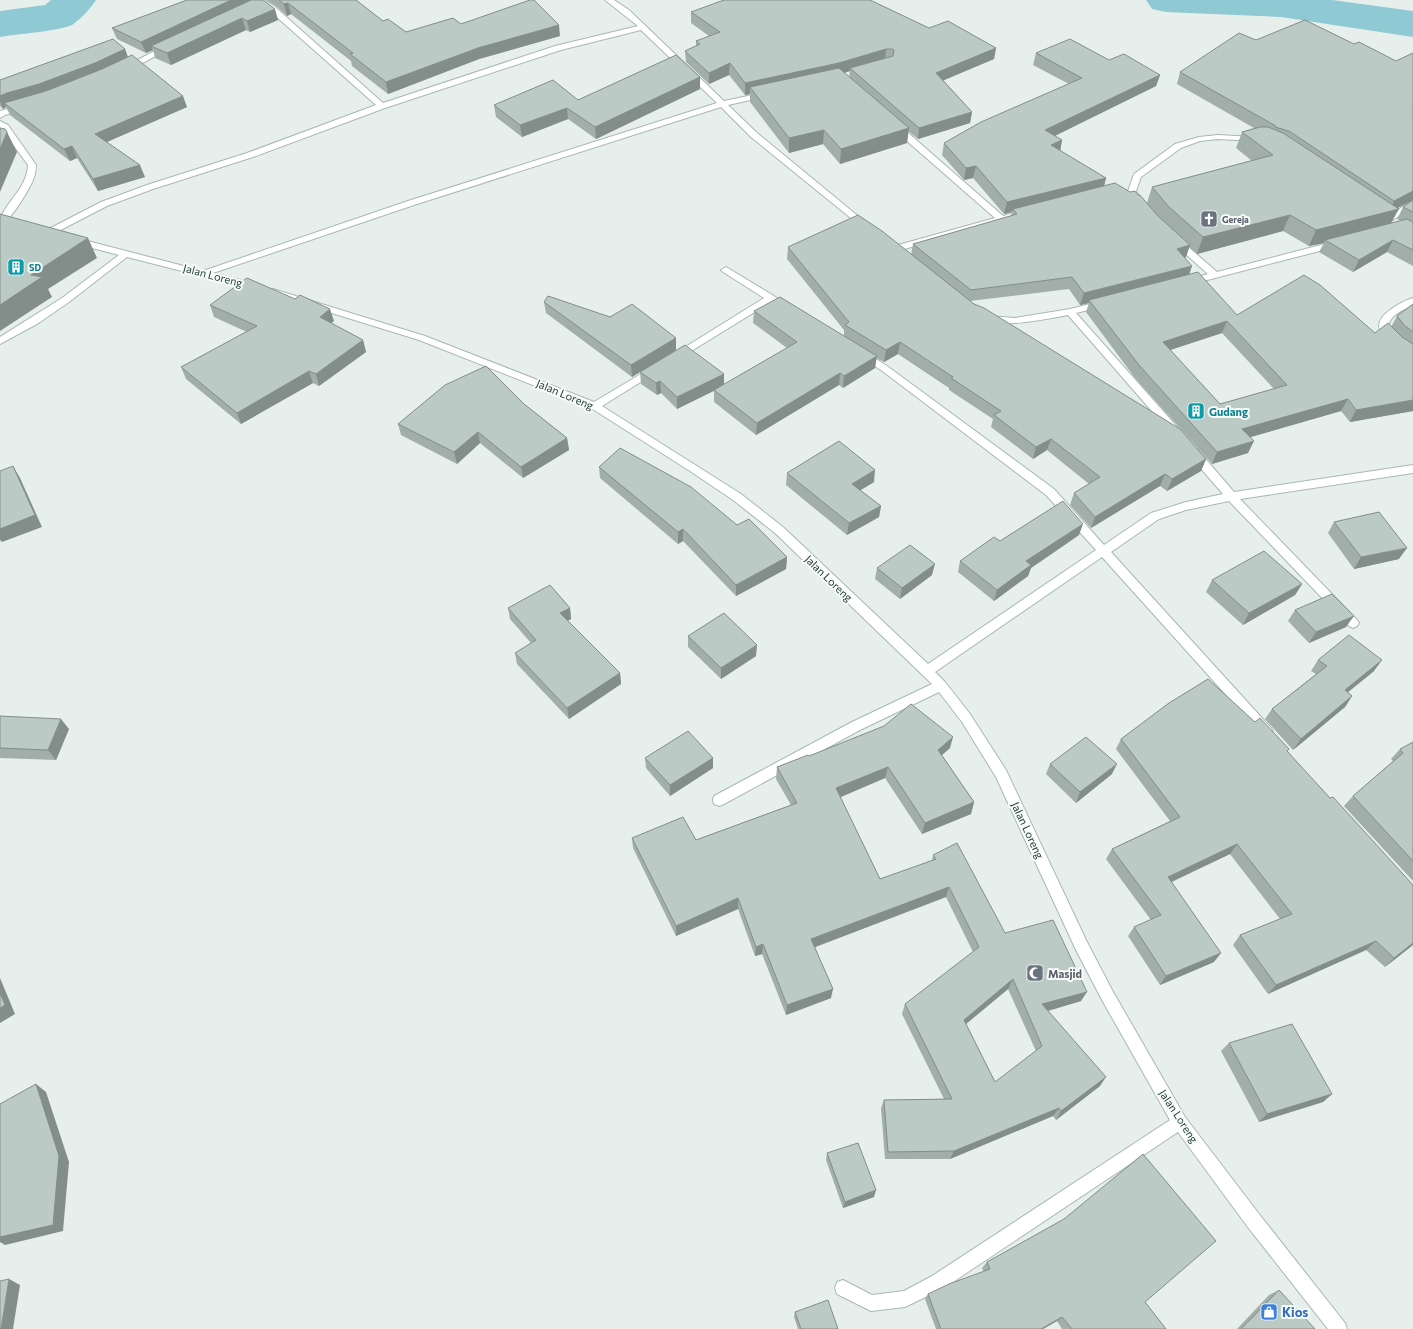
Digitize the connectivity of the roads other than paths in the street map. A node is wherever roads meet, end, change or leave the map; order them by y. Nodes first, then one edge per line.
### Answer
1 (609, 0) edge
2 (259, 3) edge
3 (643, 27) junction
4 (176, 44) edge
5 (117, 71) edge
6 (773, 93) edge
7 (722, 104) junction
8 (33, 105) edge
9 (382, 106) junction
10 (0, 116) edge
11 (888, 120) edge
12 (0, 123) edge
13 (1263, 140) edge
14 (1413, 203) edge
15 (1144, 209) edge
16 (1031, 212) edge
17 (1001, 219) junction
18 (1388, 219) edge
19 (3, 225) edge
20 (31, 232) edge
21 (46, 234) junction
22 (876, 234) edge
23 (1170, 236) edge
24 (1342, 243) edge
25 (126, 253) junction
26 (906, 258) edge
27 (726, 270) dead end
28 (205, 273) junction
29 (1214, 275) junction
30 (1177, 285) edge
31 (771, 298) junction
32 (1413, 301) edge
33 (1108, 302) edge
34 (1070, 312) junction
35 (798, 315) edge
36 (980, 315) edge
37 (0, 341) edge
38 (851, 348) edge
39 (1413, 356) edge
40 (595, 406) junction
41 (1413, 469) edge
42 (1231, 496) junction
43 (1103, 552) junction
44 (1353, 623) edge
45 (927, 671) junction
46 (941, 685) junction
47 (1274, 740) edge
48 (719, 800) dead end
49 (1180, 1122) junction
50 (843, 1288) dead end
51 (1339, 1329) edge

1 - 3 street
2 - 9 street
3 - 7 street
3 - 9 street
4 - 5 street
6 - 7 street
7 - 22 street
7 - 28 street
8 - 10 street
9 - 21 street
11 - 17 street
12 - 19 street
13 - 15 street
14 - 18 street
16 - 17 street
17 - 26 street
20 - 21 street, Jalan Loreng
21 - 25 street, Jalan Loreng
23 - 29 street
24 - 29 street
25 - 28 street, Jalan Loreng
25 - 37 street
27 - 31 street
28 - 40 street, Jalan Loreng
29 - 30 street
31 - 35 street
31 - 40 street
32 - 39 street
33 - 34 street
34 - 36 street
34 - 42 street
38 - 43 street
40 - 45 street, Jalan Loreng
41 - 42 street
42 - 43 street
42 - 44 street
43 - 45 street
43 - 47 street
45 - 46 street, Jalan Loreng
46 - 48 street
46 - 49 street, Jalan Loreng
49 - 50 street
49 - 51 street, Jalan Loreng

